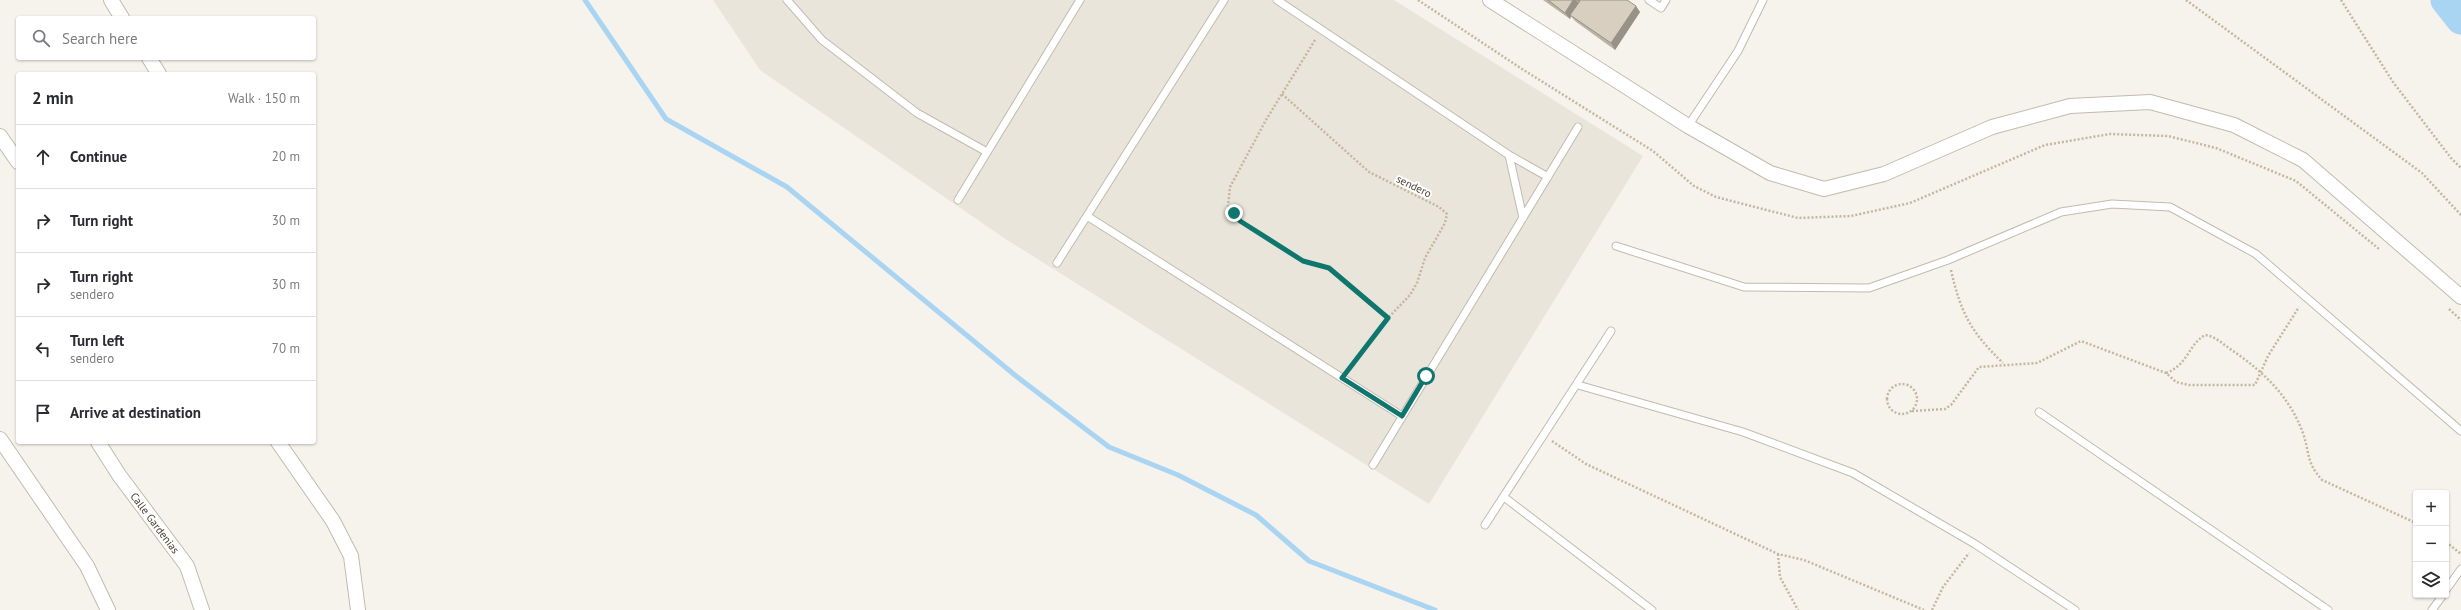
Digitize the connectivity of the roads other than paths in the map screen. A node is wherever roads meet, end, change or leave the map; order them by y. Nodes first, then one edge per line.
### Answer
1 (111, 0) edge
2 (787, 0) edge
3 (1080, 0) edge
4 (1224, 0) edge
5 (1277, 0) edge
6 (1490, 0) edge
7 (1649, 0) edge
8 (1666, 0) edge
9 (1763, 0) edge
10 (121, 16) edge
11 (150, 60) edge
12 (158, 72) edge
13 (1688, 126) junction
14 (1578, 127) dead end
15 (0, 136) edge
16 (987, 152) junction
17 (1509, 155) junction
18 (16, 159) edge
19 (1548, 177) junction
20 (958, 200) dead end
21 (1087, 216) junction
22 (1523, 218) junction
23 (1616, 246) dead end
24 (1057, 263) dead end
25 (2461, 297) edge
26 (1611, 331) dead end
27 (1578, 385) junction
28 (2039, 412) dead end
29 (1402, 416) junction
30 (2461, 430) edge
31 (0, 438) edge
32 (99, 444) edge
33 (279, 444) edge
34 (1372, 465) dead end
35 (1504, 497) junction
36 (1485, 525) dead end
37 (2461, 569) edge
38 (2454, 579) junction
39 (2461, 583) edge
40 (2449, 586) edge
41 (2441, 598) edge
42 (108, 610) edge
43 (202, 610) edge
44 (358, 610) edge
45 (1652, 610) edge
46 (2074, 610) edge
47 (2328, 610) edge
48 (2432, 610) edge

1 - 10 street
2 - 16 lane
3 - 16 lane
4 - 21 lane
5 - 17 lane
6 - 13 street
7 - 8 lane
9 - 13 lane
11 - 12 street
13 - 25 street
14 - 19 lane
15 - 18 street
16 - 20 lane
17 - 19 lane
17 - 22 lane
19 - 22 lane
21 - 24 lane
21 - 29 lane
22 - 29 lane
23 - 30 lane
26 - 27 lane
27 - 35 lane
27 - 46 lane
28 - 47 lane
29 - 34 lane
31 - 42 street
32 - 43 street, Calle Gardenias
33 - 44 street
35 - 36 lane
35 - 45 lane
37 - 38 lane
38 - 39 lane
38 - 40 lane
41 - 48 lane

